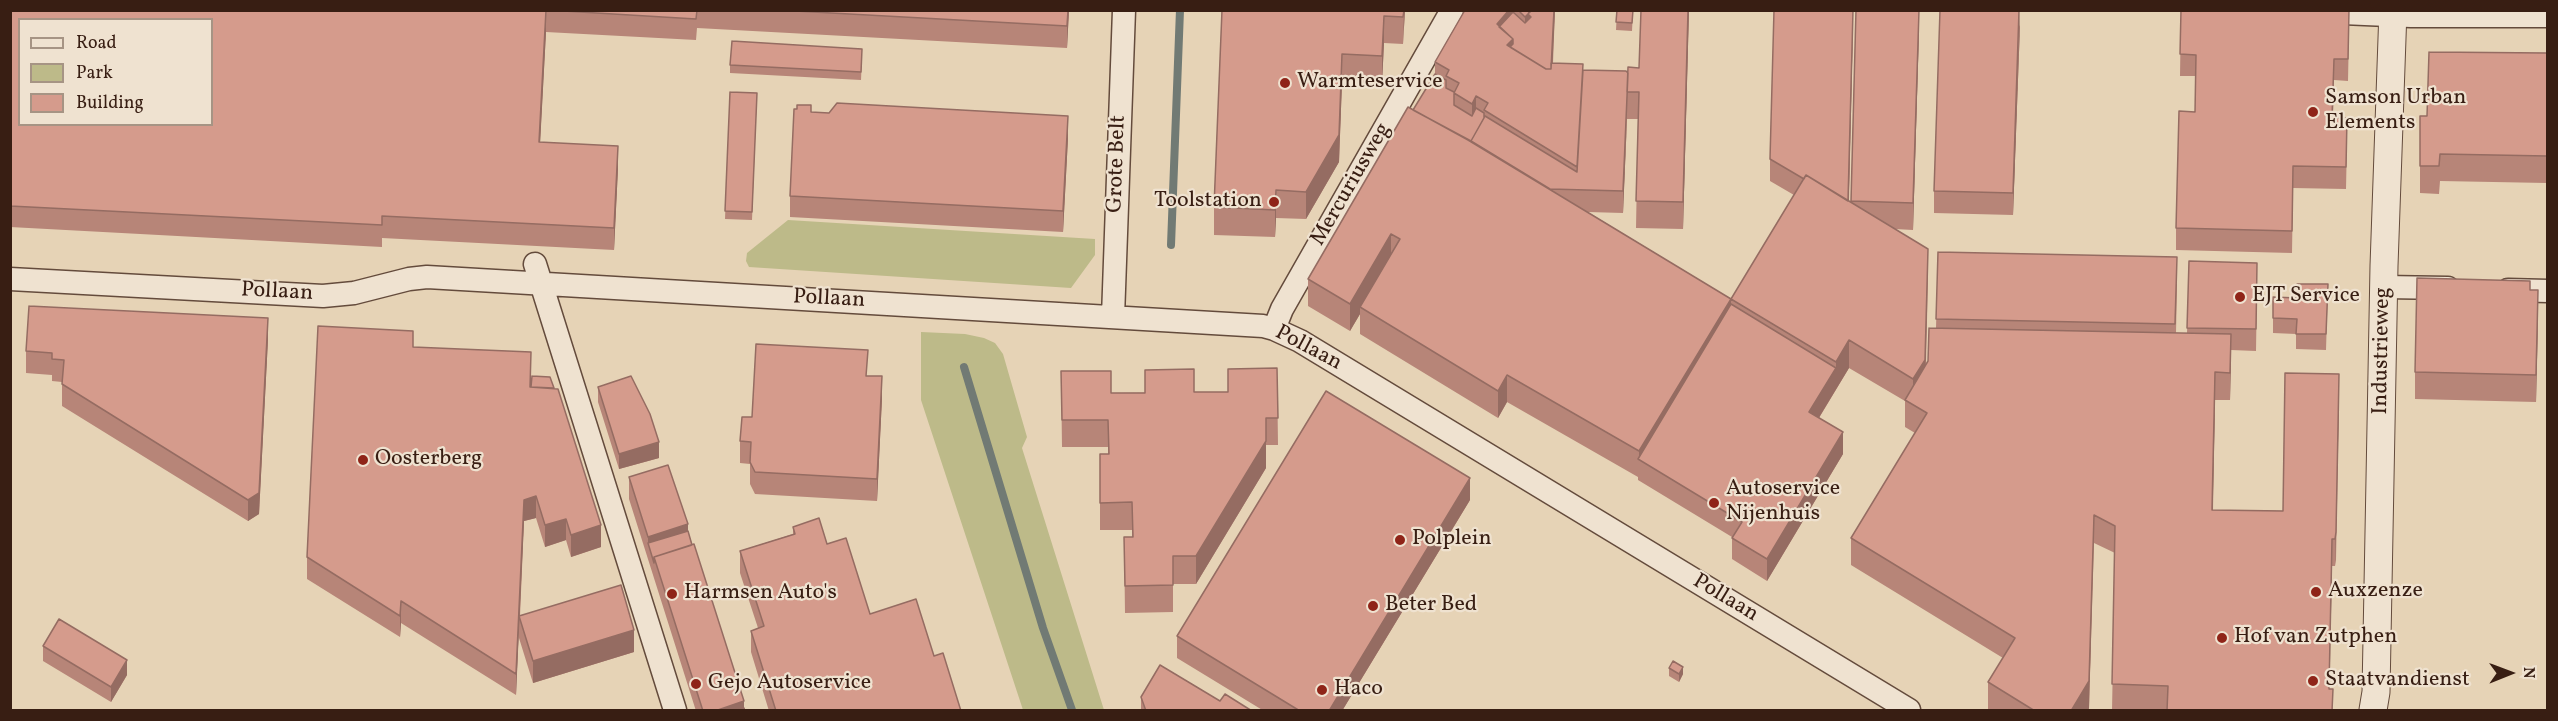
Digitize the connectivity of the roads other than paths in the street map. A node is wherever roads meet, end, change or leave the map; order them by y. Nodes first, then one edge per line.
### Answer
1 (1124, 10) edge
2 (1452, 10) edge
3 (2273, 10) edge
4 (2393, 13) edge
5 (2547, 16) edge
6 (538, 274) junction
7 (10, 279) edge
8 (2384, 287) junction
9 (2464, 289) edge
10 (2488, 290) edge
11 (2547, 291) edge
12 (1113, 317) junction
13 (1274, 329) junction
14 (2376, 704) edge
15 (675, 711) edge
16 (1909, 711) edge

1 - 12 street, Grote Belt
2 - 13 street, Mercuriusweg
3 - 4 street
4 - 5 street
4 - 8 street, Industrieweg
6 - 7 street, Pollaan
6 - 12 street, Pollaan
6 - 15 street
8 - 9 street
8 - 14 street, Industrieweg
10 - 11 street
12 - 13 street, Pollaan
13 - 16 street, Pollaan

